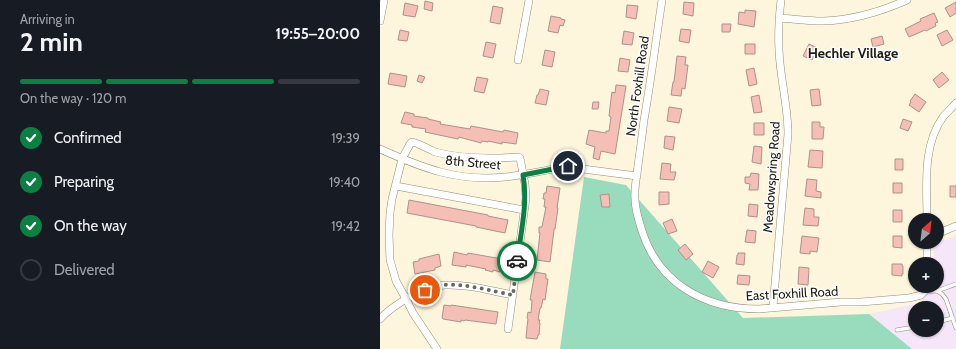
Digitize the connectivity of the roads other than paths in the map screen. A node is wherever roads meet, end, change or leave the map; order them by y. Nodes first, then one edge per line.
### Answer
1 (384, 0) edge
2 (529, 0) edge
3 (662, 0) edge
4 (781, 0) edge
5 (907, 0) edge
6 (780, 18) junction
7 (380, 21) edge
8 (518, 60) dead end
9 (956, 103) edge
10 (380, 149) edge
11 (402, 159) junction
12 (523, 175) junction
13 (637, 176) junction
14 (396, 186) junction
15 (524, 210) junction
16 (927, 213) edge
17 (956, 226) edge
18 (944, 231) edge
19 (956, 284) edge
20 (944, 288) edge
21 (922, 293) edge
22 (940, 293) edge
23 (513, 295) junction
24 (406, 299) junction
25 (772, 308) junction
26 (953, 318) junction
27 (380, 319) edge
28 (944, 320) edge
29 (908, 328) edge
30 (956, 328) edge
31 (508, 329) dead end
32 (897, 330) dead end
33 (437, 349) edge

1 - 7 street
2 - 8 street
3 - 13 street, North Foxhill Road
4 - 6 street, Meadowspring Road
5 - 6 street
6 - 25 street, Meadowspring Road
9 - 16 street
10 - 11 street, 8th Street
11 - 12 street, 8th Street
11 - 12 street
11 - 14 street
12 - 13 street, 8th Street
12 - 15 street
13 - 25 street, East Foxhill Road
14 - 15 street
14 - 24 street
15 - 23 street
17 - 18 street
19 - 20 lane
21 - 25 street, East Foxhill Road
22 - 26 lane
23 - 24 street
23 - 31 street
24 - 27 street
24 - 33 street
26 - 28 lane
26 - 30 lane
29 - 32 lane

